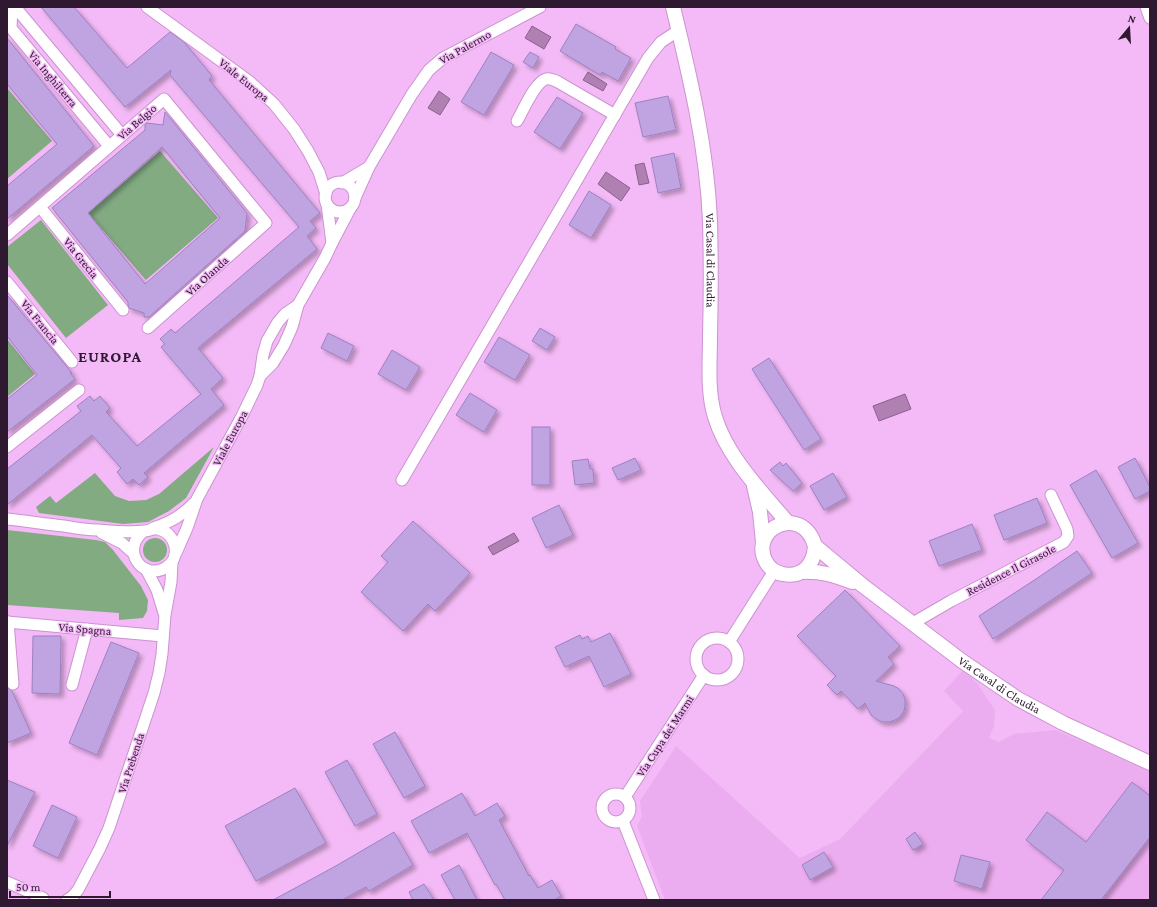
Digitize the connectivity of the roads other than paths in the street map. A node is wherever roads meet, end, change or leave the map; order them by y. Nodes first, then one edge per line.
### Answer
1 (13, 7) edge
2 (147, 7) edge
3 (540, 7) edge
4 (665, 7) edge
5 (673, 7) edge
6 (1146, 7) edge
7 (1150, 18) edge
8 (679, 30) junction
9 (615, 115) junction
10 (517, 121) dead end
11 (122, 135) junction
12 (109, 146) junction
13 (369, 167) junction
14 (319, 172) junction
15 (339, 183) junction
16 (327, 199) junction
17 (353, 202) junction
18 (40, 206) junction
19 (266, 223) joint
20 (7, 235) edge
21 (332, 243) junction
22 (7, 282) edge
23 (298, 305) junction
24 (123, 310) dead end
25 (148, 328) dead end
26 (72, 362) dead end
27 (260, 376) junction
28 (79, 390) dead end
29 (7, 447) edge
30 (402, 480) dead end
31 (753, 482) junction
32 (1051, 495) dead end
33 (197, 499) junction
34 (7, 518) edge
35 (788, 523) junction
36 (96, 530) junction
37 (148, 530) junction
38 (763, 542) junction
39 (815, 546) junction
40 (133, 553) junction
41 (174, 558) junction
42 (146, 569) junction
43 (774, 571) junction
44 (801, 572) junction
45 (862, 586) junction
46 (165, 615) junction
47 (7, 622) edge
48 (913, 624) junction
49 (87, 629) junction
50 (163, 636) junction
51 (729, 642) junction
52 (704, 675) junction
53 (13, 684) dead end
54 (72, 685) dead end
55 (1150, 763) edge
56 (625, 797) junction
57 (623, 821) junction
58 (7, 882) edge
59 (45, 899) edge
60 (68, 900) edge
61 (654, 900) edge

1 - 11 street, Via Inghilterra
1 - 12 street, Via Inghilterra
2 - 14 street, Viale Europa
3 - 13 street, Via Palermo
4 - 8 street, Via Casal di Claudia
5 - 8 street, Via Casal di Claudia
6 - 7 street
8 - 9 street
8 - 31 street, Via Casal di Claudia
9 - 10 street
9 - 30 street
11 - 12 street, Via Belgio
11 - 19 street, Via Belgio
12 - 18 street, Via Belgio
13 - 15 street, Via Palermo
13 - 17 street, Via Palermo
14 - 15 street
14 - 16 street, Viale Europa
15 - 16 street
15 - 17 street
16 - 17 street
16 - 21 street, Viale Europa
17 - 21 street, Viale Europa
18 - 20 street, Via Belgio
18 - 24 street, Via Grecia
19 - 25 street, Via Olanda
21 - 23 street, Viale Europa
22 - 26 street, Via Francia
23 - 27 street, Viale Europa
23 - 27 street, Viale Europa
27 - 33 street, Viale Europa
28 - 29 street
31 - 35 street, Via Casal di Claudia
31 - 38 street, Via Casal di Claudia
32 - 48 street, Residence Il Girasole
33 - 37 street, Viale Europa
33 - 41 street, Viale Europa
34 - 36 street, Viale Europa
35 - 38 street
35 - 39 street, Via Casal di Claudia
36 - 37 street, Viale Europa
36 - 40 street, Viale Europa
37 - 40 street
37 - 41 street, Viale Europa
38 - 43 street, Via Casal di Claudia
39 - 44 street
39 - 45 street, Via Casal di Claudia
40 - 42 street, Viale Europa
41 - 42 street
41 - 46 street, Via Prebenda
42 - 46 street, Via Prebenda
43 - 44 street, Via Casal di Claudia
43 - 51 street
44 - 45 street, Via Casal di Claudia
45 - 48 street, Via Casal di Claudia
46 - 50 street, Via Prebenda
47 - 49 street, Via Spagna
47 - 53 street
48 - 55 street, Via Casal di Claudia
49 - 50 street, Via Spagna
49 - 54 street
50 - 60 street, Via Prebenda
51 - 52 street
51 - 52 street
52 - 56 street, Via Cupa dei Marmi
56 - 57 street
56 - 57 street
57 - 61 street
58 - 59 street

